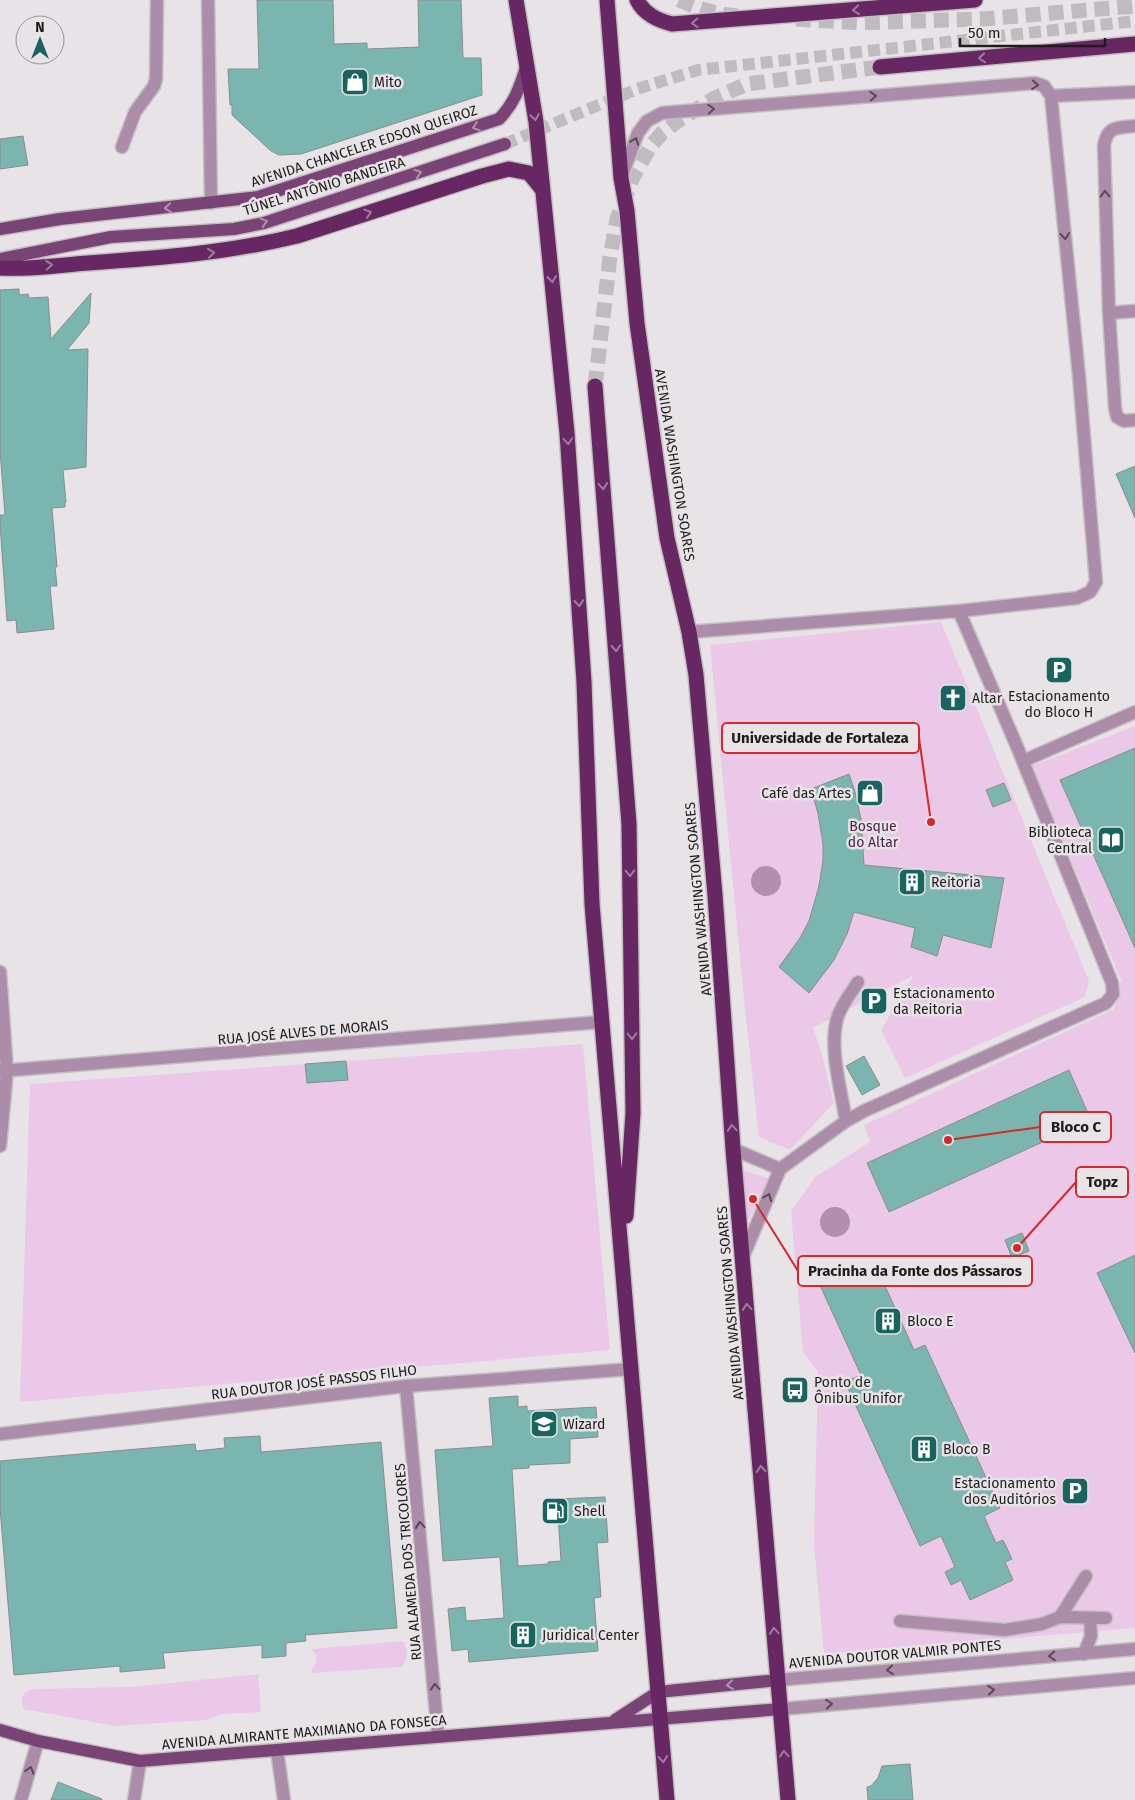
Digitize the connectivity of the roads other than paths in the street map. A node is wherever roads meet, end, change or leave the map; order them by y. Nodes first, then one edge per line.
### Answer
1 (157, 0) edge
2 (208, 0) edge
3 (516, 0) edge
4 (607, 0) edge
5 (636, 0) edge
6 (975, 0) edge
7 (1135, 44) edge
8 (526, 67) junction
9 (880, 67) tunnel mouth
10 (1135, 92) edge
11 (1051, 96) junction
12 (1135, 126) edge
13 (505, 144) tunnel mouth
14 (122, 147) dead end
15 (621, 178) junction
16 (542, 189) junction
17 (211, 204) junction
18 (0, 229) edge
19 (0, 259) edge
20 (0, 268) edge
21 (1135, 312) edge
22 (1109, 313) junction
23 (595, 386) tunnel mouth
24 (1135, 420) edge
25 (959, 611) junction
26 (689, 632) junction
27 (1135, 712) edge
28 (1023, 761) junction
29 (0, 972) edge
30 (858, 982) dead end
31 (601, 1022) junction
32 (3, 1071) edge
33 (846, 1120) junction
34 (0, 1146) edge
35 (733, 1150) junction
36 (780, 1169) junction
37 (743, 1257) junction
38 (623, 1267) junction
39 (632, 1369) junction
40 (406, 1386) junction
41 (0, 1434) edge
42 (1086, 1576) dead end
43 (1060, 1617) junction
44 (1090, 1618) junction
45 (1106, 1618) dead end
46 (900, 1620) dead end
47 (1135, 1649) edge
48 (1084, 1654) junction
49 (1135, 1678) edge
50 (778, 1680) junction
51 (658, 1692) junction
52 (781, 1708) junction
53 (660, 1718) junction
54 (614, 1721) junction
55 (0, 1730) edge
56 (438, 1736) junction
57 (38, 1741) junction
58 (277, 1750) junction
59 (140, 1761) junction
60 (21, 1800) edge
61 (134, 1800) edge
62 (284, 1800) edge
63 (667, 1800) edge
64 (788, 1800) edge

1 - 14 street
2 - 17 street
3 - 8 highway
4 - 15 highway, AVENIDA WASHINGTON SOARES
6 -> 5 highway
7 -> 9 highway
8 -> 16 highway
8 -> 17 main road, AVENIDA CHANCELER EDSON QUEIROZ
10 - 11 street
15 -> 11 street
11 -> 25 street
22 -> 12 street
19 -> 13 main road, TÚNEL ANTÔNIO BANDEIRA
15 - 26 highway, AVENIDA WASHINGTON SOARES
20 -> 16 highway
16 -> 31 highway
17 -> 18 main road, AVENIDA CHANCELER EDSON QUEIROZ
21 - 22 street
22 - 24 street
23 -> 38 highway
25 - 26 street
25 - 28 street
35 -> 26 highway, AVENIDA WASHINGTON SOARES
27 - 28 street
28 - 33 street
29 - 32 street
30 - 33 street
31 - 32 street, RUA JOSÉ ALVES DE MORAIS
31 - 38 highway
32 - 34 street
33 - 36 street
35 - 36 street
35 - 37 highway, AVENIDA WASHINGTON SOARES
37 -> 36 street
50 -> 37 highway, AVENIDA WASHINGTON SOARES
38 - 39 highway
39 - 40 street, RUA DOUTOR JOSÉ PASSOS FILHO
39 - 51 highway
40 - 41 street, RUA DOUTOR JOSÉ PASSOS FILHO
56 -> 40 street, RUA ALAMEDA DOS TRICOLORES
42 - 43 street
43 - 44 street
43 - 46 street
44 - 45 street
44 - 48 street
47 - 48 street, AVENIDA DOUTOR VALMIR PONTES
48 -> 50 street, AVENIDA DOUTOR VALMIR PONTES
52 -> 49 street
50 -> 51 main road, AVENIDA DOUTOR VALMIR PONTES
50 - 52 highway, AVENIDA WASHINGTON SOARES
51 - 53 highway
51 - 54 main road, AVENIDA ALMIRANTE MAXIMIANO DA FONSECA
52 - 53 main road
64 -> 52 highway, AVENIDA WASHINGTON SOARES
53 - 54 main road, AVENIDA ALMIRANTE MAXIMIANO DA FONSECA
53 -> 63 highway
54 - 56 main road, AVENIDA ALMIRANTE MAXIMIANO DA FONSECA
55 - 57 main road, AVENIDA ALMIRANTE MAXIMIANO DA FONSECA
56 - 58 main road, AVENIDA ALMIRANTE MAXIMIANO DA FONSECA
57 - 59 main road, AVENIDA ALMIRANTE MAXIMIANO DA FONSECA
60 -> 57 street
58 - 59 main road, AVENIDA ALMIRANTE MAXIMIANO DA FONSECA
58 - 62 street
59 - 61 street

